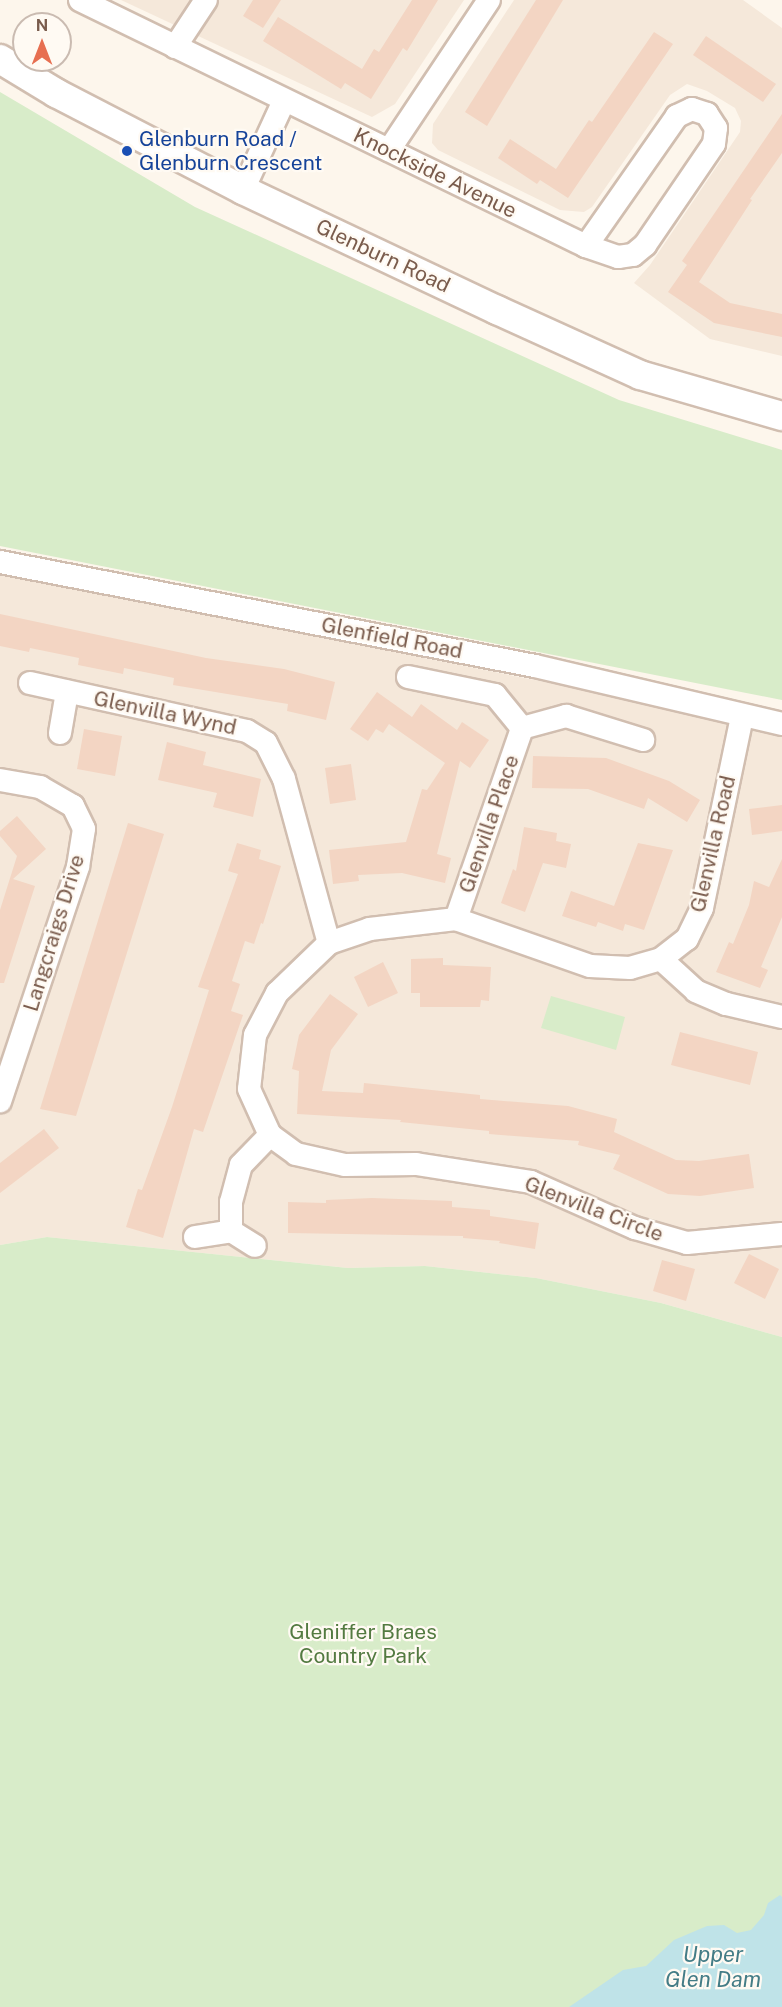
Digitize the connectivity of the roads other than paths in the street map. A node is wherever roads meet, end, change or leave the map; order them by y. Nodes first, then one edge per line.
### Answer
1 (80, 0) edge
2 (206, 0) edge
3 (489, 0) edge
4 (175, 47) junction
5 (0, 59) edge
6 (284, 100) junction
7 (389, 150) junction
8 (243, 190) junction
9 (586, 246) junction
10 (782, 416) edge
11 (0, 562) edge
12 (408, 677) dead end
13 (30, 683) dead end
14 (67, 692) junction
15 (742, 716) junction
16 (782, 724) edge
17 (522, 728) junction
18 (60, 733) dead end
19 (643, 740) dead end
20 (0, 780) edge
21 (456, 919) junction
22 (329, 943) junction
23 (661, 959) junction
24 (782, 1017) edge
25 (0, 1101) edge
26 (270, 1135) junction
27 (231, 1230) junction
28 (782, 1234) edge
29 (195, 1238) dead end
30 (255, 1246) dead end

1 - 4 street, Knockside Avenue
2 - 4 street
3 - 7 street
4 - 6 street, Knockside Avenue
5 - 8 street, Glenburn Road
6 - 7 street, Knockside Avenue
6 - 8 street
7 - 9 street, Knockside Avenue
8 - 10 street, Glenburn Road
9 - 9 street, Knockside Avenue
11 - 15 street, Glenfield Road
12 - 17 street, Glenvilla Place
13 - 14 street, Glenvilla Wynd
14 - 18 street, Glenvilla Wynd
14 - 22 street, Glenvilla Wynd
15 - 16 street, Glenfield Road
15 - 23 street, Glenvilla Road
17 - 19 street, Glenvilla Place
17 - 21 street, Glenvilla Place
20 - 25 street, Langcraigs Drive
21 - 22 street, Glenvilla Circle
21 - 23 street, Glenvilla Circle
22 - 26 street, Glenvilla Circle
23 - 24 street
26 - 27 street
26 - 28 street, Glenvilla Circle
27 - 29 street
27 - 30 street

